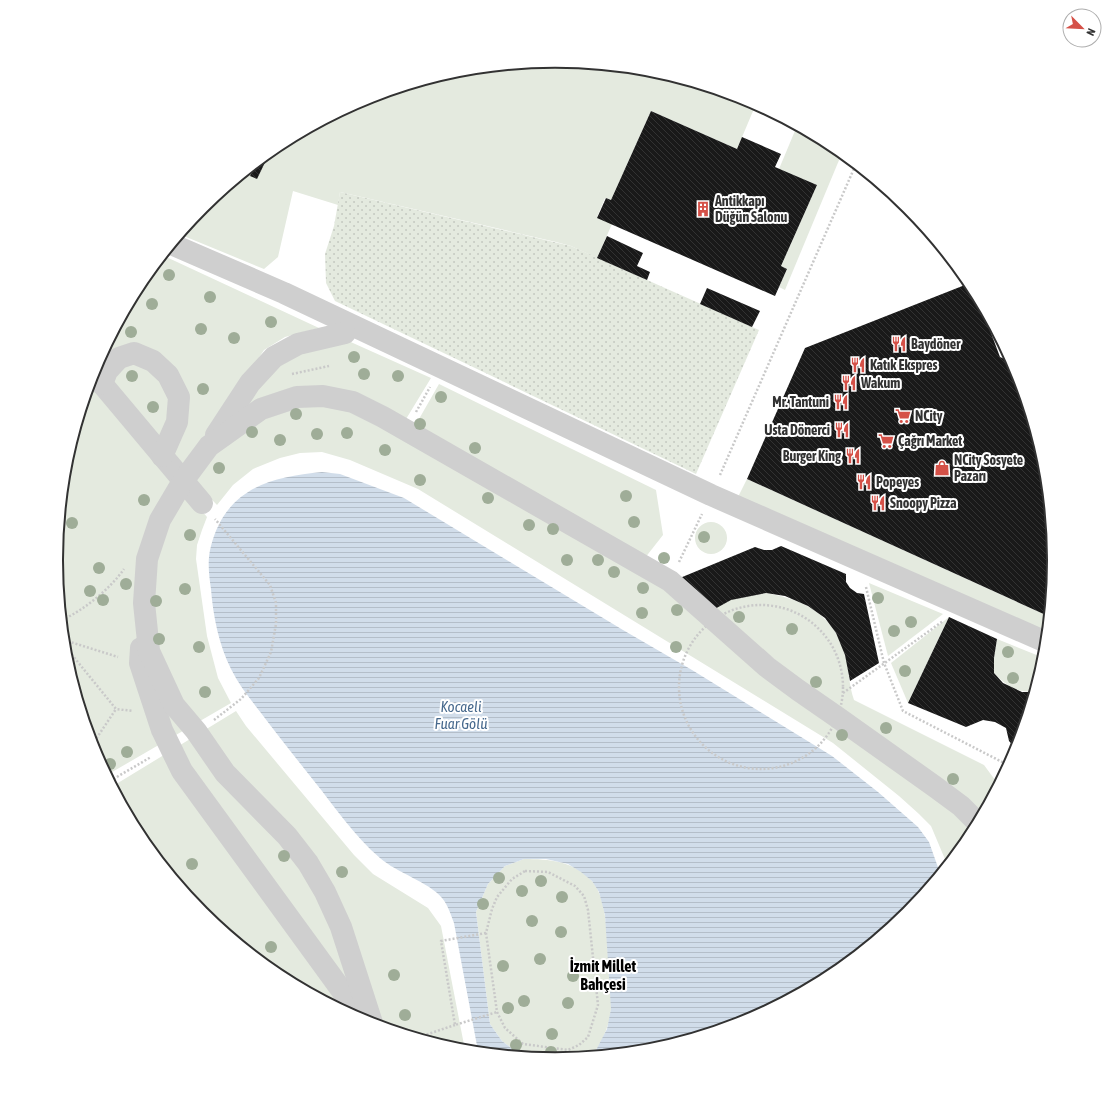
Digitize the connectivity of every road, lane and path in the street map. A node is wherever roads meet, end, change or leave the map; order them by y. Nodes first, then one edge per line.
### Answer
1 (854, 168) edge
2 (176, 246) edge
3 (345, 333) dead end
4 (298, 344) junction
5 (329, 366) dead end
6 (303, 371) junction
7 (288, 375) dead end
8 (97, 378) edge
9 (433, 383) dead end
10 (308, 396) junction
11 (405, 429) junction
12 (209, 446) junction
13 (162, 456) junction
14 (183, 481) junction
15 (711, 495) junction
16 (202, 503) joint
17 (126, 566) dead end
18 (670, 580) junction
19 (865, 584) dead end
20 (144, 603) junction
21 (66, 618) edge
22 (715, 620) junction
23 (945, 620) dead end
24 (1040, 640) edge
25 (70, 642) edge
26 (72, 655) edge
27 (140, 663) junction
28 (884, 663) junction
29 (843, 693) junction
30 (837, 717) junction
31 (208, 723) dead end
32 (96, 738) edge
33 (1003, 762) edge
34 (974, 818) edge
35 (486, 933) junction
36 (356, 1009) edge
37 (497, 1012) junction
38 (369, 1015) edge
39 (455, 1025) junction
40 (426, 1035) edge

1 - 15 path
2 - 15 street
3 - 4 street
4 - 6 path
4 - 12 street
5 - 6 path
6 - 7 path
6 - 10 path
8 - 13 street
8 - 13 street
9 - 11 path
10 - 11 street
10 - 12 street
11 - 18 street
12 - 14 street
13 - 14 street
14 - 16 street
14 - 20 street
15 - 18 path
15 - 24 street
16 - 31 path
17 - 21 path
18 - 22 street
19 - 28 path
20 - 27 street
20 - 38 street
22 - 29 path
22 - 30 street
22 - 30 path
23 - 28 path
25 - 27 path
26 - 32 path
27 - 36 street
28 - 29 path
28 - 33 path
29 - 30 path
30 - 34 street
35 - 37 path
35 - 37 path
35 - 39 path
37 - 39 path
39 - 40 path

